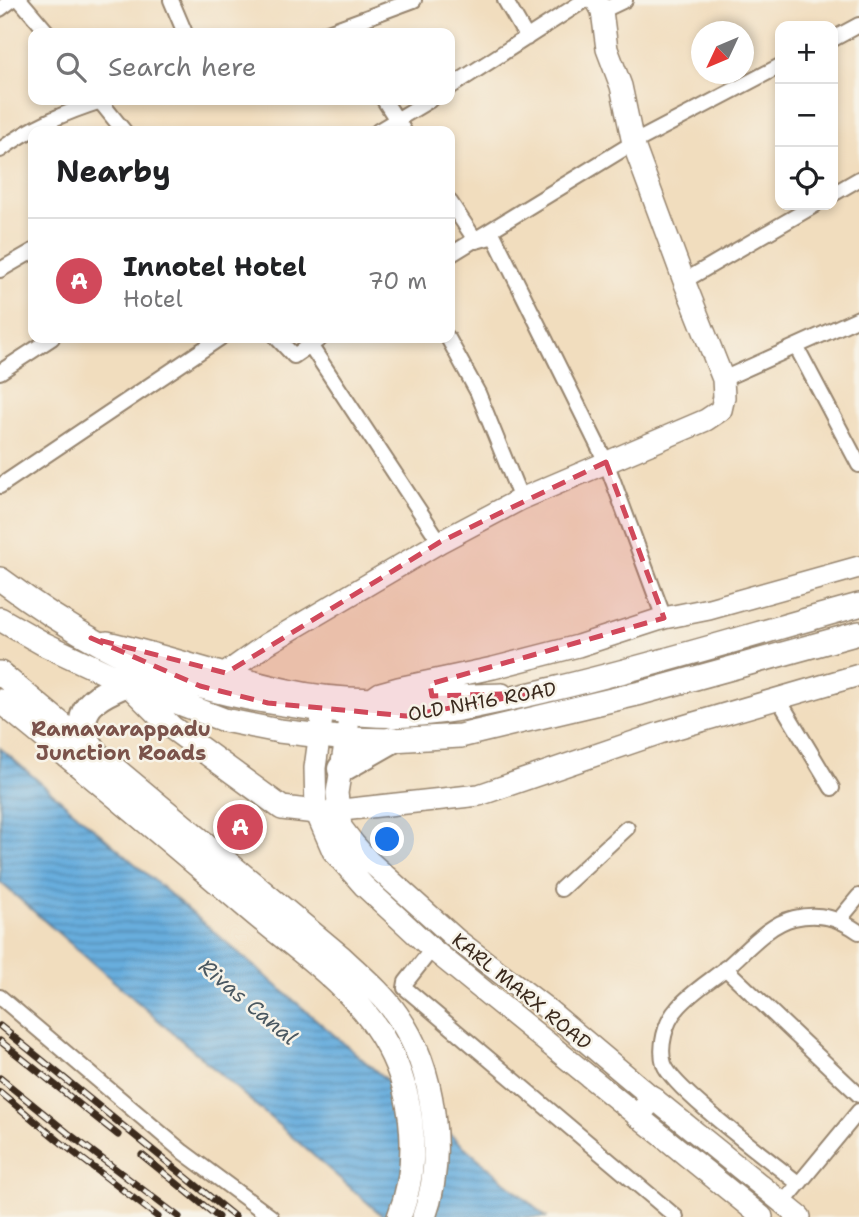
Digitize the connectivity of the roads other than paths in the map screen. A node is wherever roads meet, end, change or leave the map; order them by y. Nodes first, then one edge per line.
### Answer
1 (12, 0) edge
2 (20, 0) edge
3 (170, 0) edge
4 (414, 0) edge
5 (505, 0) edge
6 (625, 0) edge
7 (389, 4) edge
8 (594, 4) edge
9 (0, 9) edge
10 (859, 25) edge
11 (44, 28) edge
12 (183, 28) edge
13 (347, 28) edge
14 (838, 36) edge
15 (527, 38) junction
16 (775, 69) edge
17 (455, 84) edge
18 (86, 105) edge
19 (105, 105) edge
20 (387, 105) edge
21 (424, 105) edge
22 (37, 126) edge
23 (120, 126) edge
24 (400, 126) edge
25 (28, 131) edge
26 (633, 143) junction
27 (0, 149) edge
28 (859, 179) edge
29 (838, 191) edge
30 (455, 210) edge
31 (806, 210) edge
32 (476, 241) junction
33 (455, 252) edge
34 (28, 254) edge
35 (0, 270) edge
36 (684, 281) junction
37 (858, 321) edge
38 (44, 343) edge
39 (213, 343) edge
40 (282, 343) edge
41 (314, 343) edge
42 (316, 343) edge
43 (451, 343) edge
44 (797, 348) junction
45 (0, 372) edge
46 (723, 379) junction
47 (606, 462) junction
48 (859, 465) edge
49 (0, 486) edge
50 (521, 499) junction
51 (440, 542) junction
52 (859, 568) edge
53 (0, 579) edge
54 (859, 605) edge
55 (664, 618) junction
56 (0, 620) edge
57 (859, 633) edge
58 (91, 638) junction
59 (0, 673) edge
60 (226, 673) junction
61 (859, 675) edge
62 (127, 682) junction
63 (533, 693) junction
64 (370, 700) junction
65 (779, 700) junction
66 (0, 701) edge
67 (323, 709) junction
68 (350, 714) junction
69 (319, 735) junction
70 (347, 739) junction
71 (392, 740) junction
72 (94, 760) junction
73 (341, 769) junction
74 (832, 788) dead end
75 (327, 812) junction
76 (627, 828) dead end
77 (561, 889) dead end
78 (859, 896) edge
79 (839, 920) junction
80 (859, 932) edge
81 (432, 949) junction
82 (725, 968) junction
83 (0, 996) edge
84 (859, 1096) edge
85 (645, 1107) junction
86 (859, 1111) edge
87 (799, 1184) junction
88 (783, 1203) junction
89 (271, 1217) edge
90 (399, 1217) edge
91 (424, 1217) edge
92 (676, 1217) edge
93 (762, 1217) edge
94 (800, 1217) edge

1 - 9 street
2 - 11 street
3 - 12 street
4 - 7 street
5 - 15 street
6 - 8 street
7 - 13 street
8 - 15 street
8 - 26 street
10 - 14 street
15 - 17 street
16 - 26 street
18 - 22 street
19 - 23 street
20 - 24 street
21 - 24 street
25 - 27 street
26 - 32 street
26 - 36 street
28 - 29 street
30 - 32 street
31 - 36 street
32 - 33 street
32 - 47 street
34 - 35 street
36 - 46 street
37 - 44 street
38 - 45 street
39 - 49 street
40 - 41 street
42 - 51 street
43 - 50 street
44 - 46 street
44 - 48 street
46 - 47 street
47 - 50 street
47 - 55 street
50 - 51 street
51 - 60 street
52 - 55 street
53 - 58 main road, OLD NH16 ROAD
54 - 63 main road, OLD NH16 ROAD
55 - 64 street
56 - 62 main road, OLD NH16 ROAD
57 - 71 main road, OLD NH16 ROAD
58 - 60 street
58 - 67 main road, OLD NH16 ROAD
59 - 72 main road
60 - 64 street
61 - 65 street
62 - 69 main road, OLD NH16 ROAD
62 - 72 highway
62 - 75 main road
63 - 64 street
63 - 68 main road, OLD NH16 ROAD
65 - 74 street
65 - 75 street
66 - 72 main road
67 - 68 main road, OLD NH16 ROAD
67 - 69 street, KARL MARX ROAD
68 - 70 street, KARL MARX ROAD
69 - 70 main road, OLD NH16 ROAD
69 - 75 street, KARL MARX ROAD
70 - 71 main road, OLD NH16 ROAD
70 - 73 street, KARL MARX ROAD
71 - 73 highway
72 - 90 main road
72 - 91 main road
73 - 75 street, KARL MARX ROAD
75 - 81 street, KARL MARX ROAD
75 - 85 street, KARL MARX ROAD
76 - 77 street
78 - 79 street
79 - 80 street
79 - 82 street
81 - 85 street, KARL MARX ROAD
81 - 92 street
82 - 84 street
82 - 87 street
83 - 89 street
85 - 88 street, KARL MARX ROAD
85 - 93 street, KARL MARX ROAD
86 - 87 street
87 - 88 street
88 - 94 street, KARL MARX ROAD

